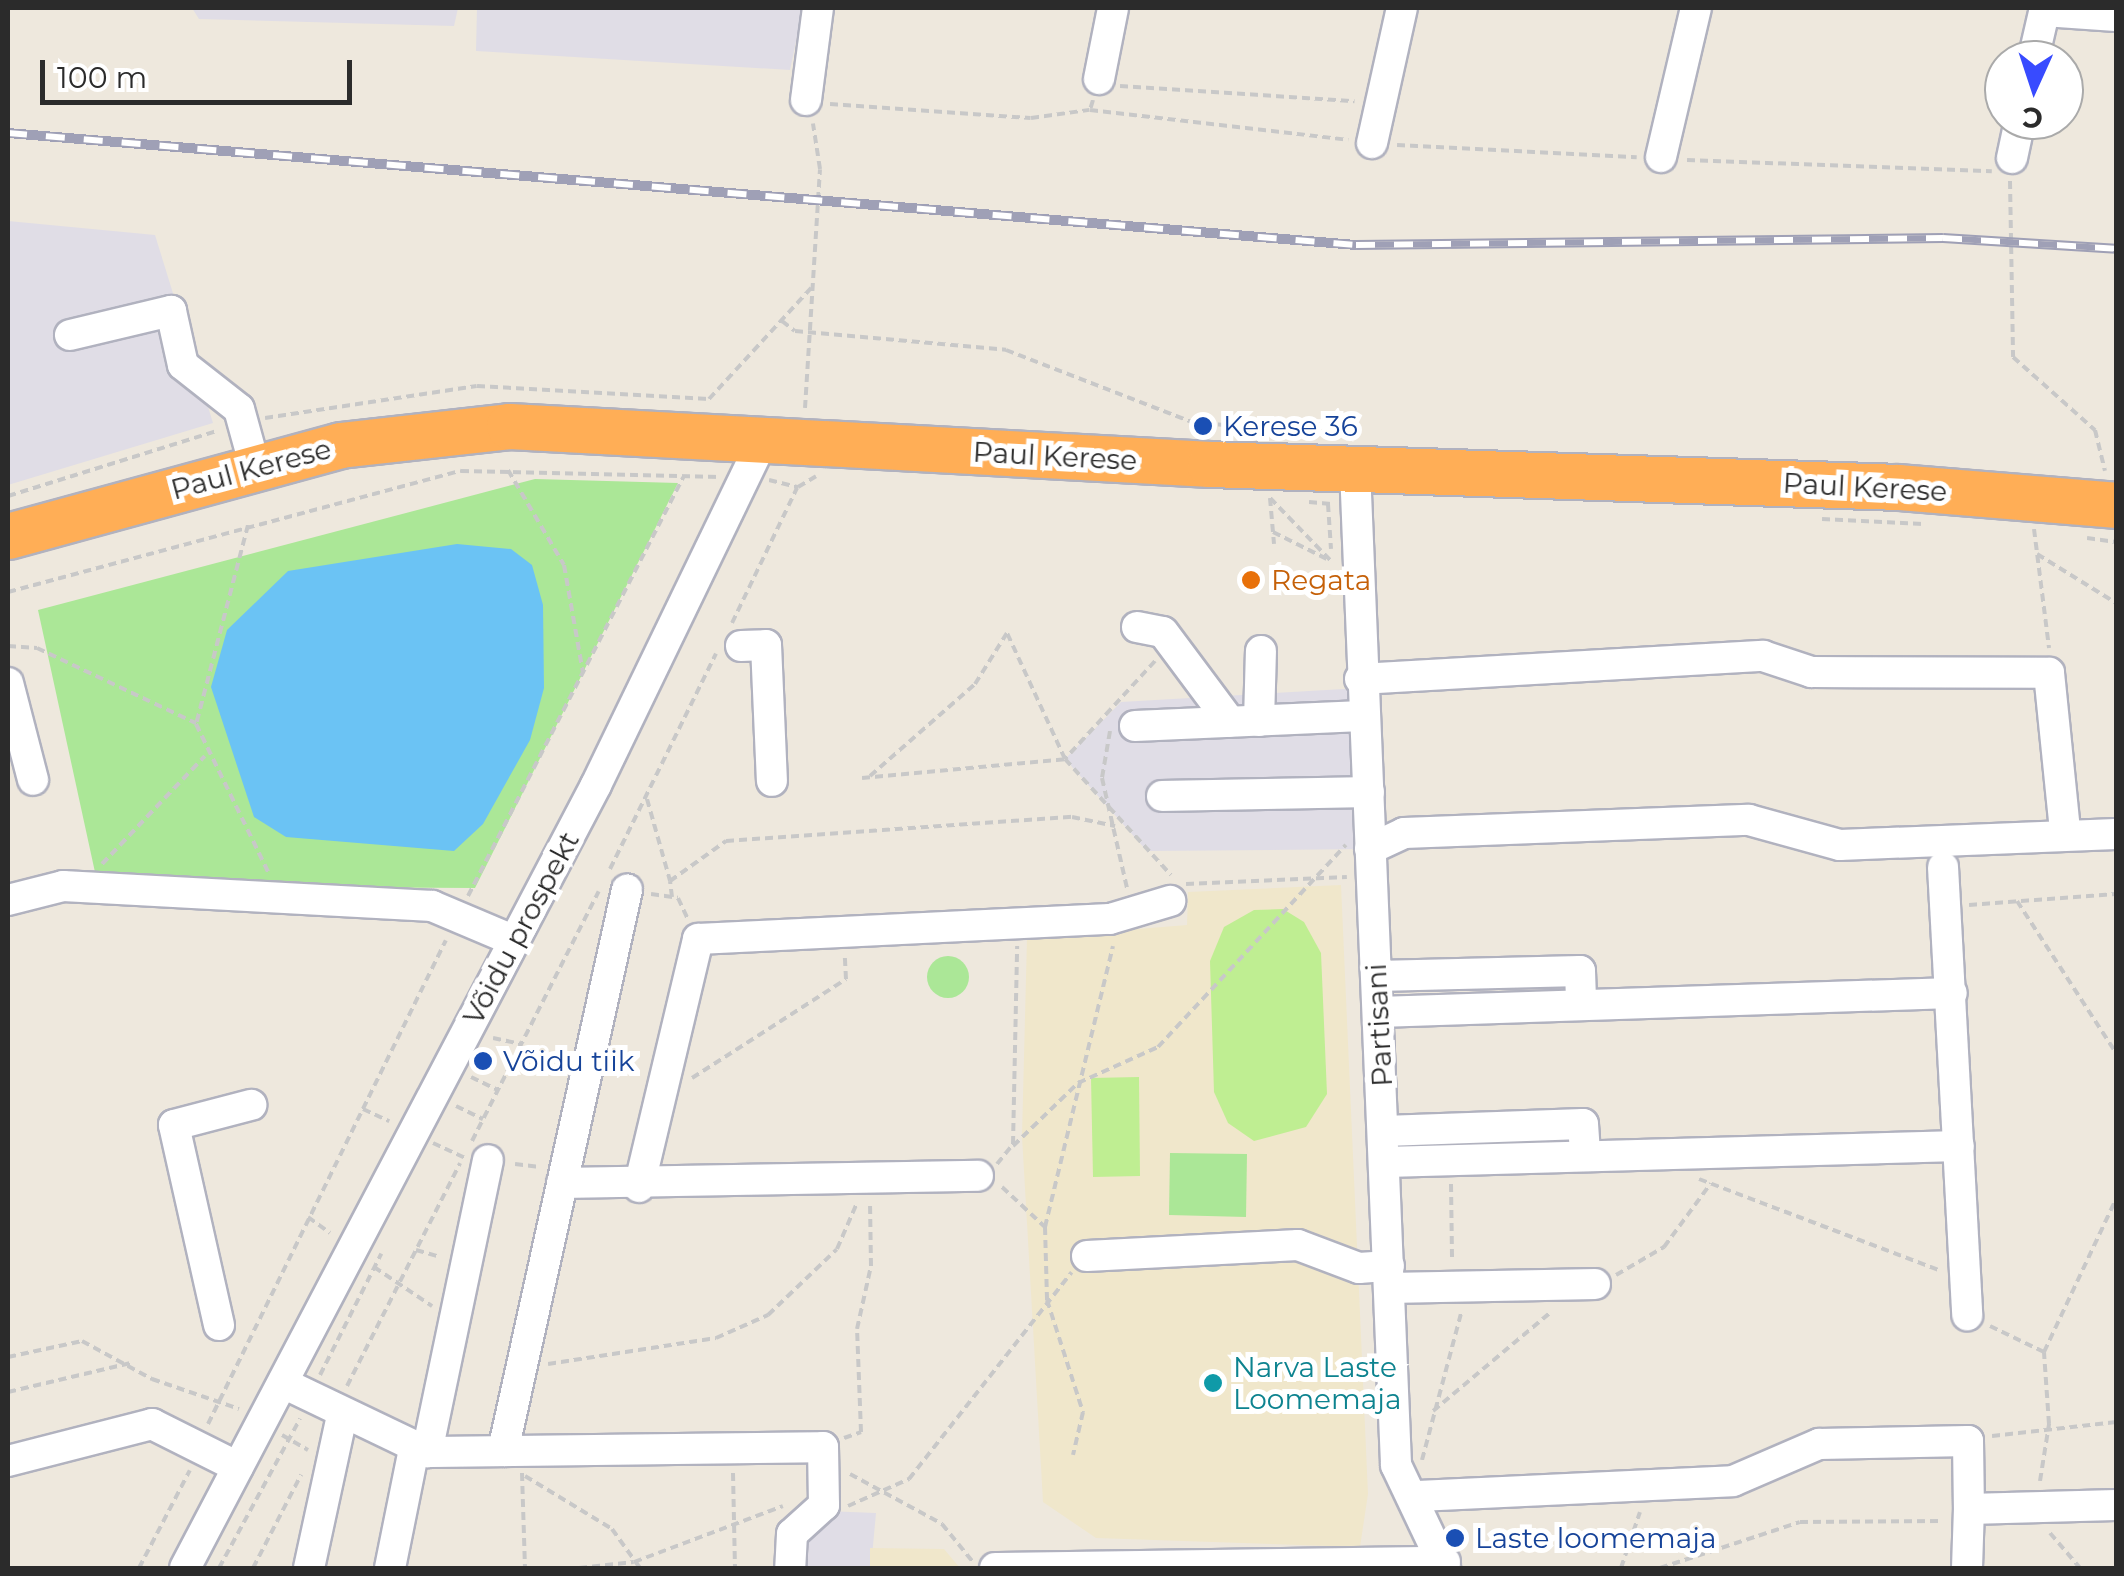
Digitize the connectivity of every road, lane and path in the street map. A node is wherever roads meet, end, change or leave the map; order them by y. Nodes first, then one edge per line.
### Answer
1 (818, 8) edge
2 (1113, 8) edge
3 (1402, 8) edge
4 (1696, 8) edge
5 (2044, 10) edge
6 (2116, 16) edge
7 (2037, 40) edge
8 (1100, 79) junction
9 (1384, 89) junction
10 (806, 100) junction
11 (1090, 110) junction
12 (2016, 140) edge
13 (1372, 143) junction
14 (1661, 158) junction
15 (2012, 158) junction
16 (782, 320) dead end
17 (808, 332) junction
18 (70, 335) dead end
19 (785, 459) junction
20 (256, 466) junction
21 (507, 468) junction
22 (683, 478) junction
23 (798, 487) junction
24 (1332, 489) junction
25 (1251, 497) dead end
26 (1270, 498) junction
27 (1288, 500) dead end
28 (1819, 519) dead end
29 (2112, 523) edge
30 (248, 525) junction
31 (1936, 525) dead end
32 (2015, 528) dead end
33 (2034, 529) junction
34 (1273, 532) junction
35 (2053, 532) dead end
36 (2071, 535) dead end
37 (8, 536) edge
38 (1274, 544) dead end
39 (2038, 554) junction
40 (8, 592) edge
41 (2116, 602) edge
42 (1136, 627) dead end
43 (730, 639) junction
44 (8, 646) edge
45 (1172, 650) junction
46 (1261, 651) dead end
47 (2048, 672) junction
48 (583, 673) junction
49 (1360, 679) junction
50 (8, 684) edge
51 (1362, 716) junction
52 (1244, 721) junction
53 (196, 724) junction
54 (1135, 726) dead end
55 (205, 756) junction
56 (1065, 759) junction
57 (33, 780) dead end
58 (772, 781) dead end
59 (1369, 792) junction
60 (1162, 796) dead end
61 (646, 798) junction
62 (1114, 826) dead end
63 (2065, 831) junction
64 (2116, 834) edge
65 (1362, 856) junction
66 (1943, 867) dead end
67 (1314, 879) junction
68 (670, 881) junction
69 (79, 887) junction
70 (614, 888) junction
71 (1175, 892) junction
72 (2116, 894) edge
73 (672, 897) junction
74 (274, 898) junction
75 (8, 900) edge
76 (2017, 901) junction
77 (458, 914) junction
78 (1947, 915) junction
79 (1017, 924) junction
80 (844, 932) junction
81 (698, 939) junction
82 (515, 941) junction
83 (1377, 976) junction
84 (1952, 992) junction
85 (1581, 1005) junction
86 (1379, 1012) junction
87 (521, 1044) junction
88 (484, 1051) dead end
89 (2116, 1053) edge
90 (478, 1064) dead end
91 (471, 1077) junction
92 (1078, 1083) junction
93 (498, 1090) junction
94 (658, 1100) junction
95 (252, 1104) dead end
96 (456, 1106) junction
97 (450, 1119) dead end
98 (482, 1120) junction
99 (1384, 1131) junction
100 (429, 1132) junction
101 (1960, 1146) junction
102 (1012, 1147) junction
103 (1734, 1151) junction
104 (1585, 1154) junction
105 (488, 1160) dead end
106 (1451, 1160) junction
107 (428, 1162) dead end
108 (1386, 1162) junction
109 (978, 1176) junction
110 (1694, 1176) dead end
111 (868, 1177) junction
112 (562, 1183) junction
113 (1710, 1184) junction
114 (639, 1187) junction
115 (2116, 1199) edge
116 (1046, 1226) junction
117 (374, 1238) junction
118 (1087, 1256) joint
119 (374, 1267) junction
120 (1389, 1277) junction
121 (1966, 1281) junction
122 (1564, 1284) junction
123 (1595, 1284) joint
124 (398, 1285) junction
125 (1461, 1286) junction
126 (1047, 1300) junction
127 (1968, 1315) joint
128 (454, 1320) junction
129 (219, 1325) dead end
130 (2044, 1352) junction
131 (8, 1357) edge
132 (131, 1363) junction
133 (518, 1368) junction
134 (8, 1392) edge
135 (216, 1394) junction
136 (319, 1406) junction
137 (1432, 1411) junction
138 (2116, 1422) edge
139 (2050, 1424) junction
140 (1968, 1441) junction
141 (201, 1448) junction
142 (733, 1448) junction
143 (420, 1451) junction
144 (1073, 1454) dead end
145 (515, 1458) junction
146 (8, 1461) edge
147 (238, 1467) junction
148 (823, 1475) junction
149 (1641, 1485) junction
150 (881, 1491) junction
151 (1414, 1492) junction
152 (2116, 1505) edge
153 (1968, 1514) junction
154 (734, 1530) junction
155 (634, 1562) junction
156 (1445, 1565) edge
157 (140, 1568) edge
158 (186, 1568) edge
159 (220, 1568) edge
160 (253, 1568) edge
161 (309, 1568) edge
162 (390, 1568) edge
163 (526, 1568) edge
164 (579, 1568) edge
165 (640, 1568) edge
166 (734, 1568) edge
167 (790, 1568) edge
168 (986, 1568) edge
169 (994, 1568) edge
170 (1621, 1568) edge
171 (1660, 1568) edge
172 (1967, 1568) edge

1 - 10 street
2 - 8 street
3 - 9 street
4 - 14 street
5 - 6 street
5 - 7 street
8 - 9 path
8 - 11 path
9 - 13 street
10 - 11 path
10 - 17 path
11 - 13 path
12 - 15 street
13 - 14 path
14 - 15 path
15 - 29 path
16 - 17 path
17 - 19 path
17 - 24 path
18 - 20 street
19 - 20 highway, Paul Kerese
19 - 22 path
19 - 23 path
19 - 23 path
19 - 24 highway, Paul Kerese
19 - 82 street, Võidu prospekt
20 - 37 highway, Paul Kerese
21 - 22 path
21 - 30 path
21 - 48 path
22 - 48 path
23 - 43 path
24 - 29 highway, Paul Kerese
24 - 49 street, Partisani
25 - 26 path
26 - 27 path
26 - 34 path
26 - 34 path
28 - 31 path
29 - 36 path
30 - 40 path
30 - 53 path
32 - 33 path
33 - 35 path
33 - 39 path
34 - 38 path
39 - 41 path
39 - 47 path
42 - 45 street
43 - 58 street
43 - 61 path
44 - 53 path
45 - 52 street
45 - 56 path
46 - 52 street
47 - 49 street
47 - 63 street
48 - 77 path
49 - 51 street, Partisani
50 - 57 street
51 - 52 street
51 - 59 street, Partisani
52 - 54 street
53 - 55 path
55 - 69 path
55 - 74 path
56 - 56 path
56 - 71 path
59 - 60 street
59 - 65 street, Partisani
61 - 68 path
61 - 70 path
62 - 68 path
63 - 64 street
63 - 65 street
65 - 67 path
65 - 67 path
65 - 83 street, Partisani
66 - 78 street
67 - 71 path
67 - 92 path
68 - 73 path
69 - 74 street
69 - 75 street
70 - 73 path
70 - 87 path
70 - 112 street
71 - 79 street
72 - 76 path
73 - 81 path
74 - 77 street
76 - 78 path
76 - 89 path
77 - 82 street
77 - 135 path
78 - 84 street
79 - 80 street
79 - 102 path
80 - 81 street
80 - 94 path
81 - 94 street
82 - 100 street, Võidu prospekt
83 - 85 street
83 - 86 street, Partisani
84 - 85 street
84 - 101 street
85 - 86 street
86 - 99 street, Partisani
87 - 88 path
87 - 93 path
90 - 91 path
91 - 93 path
91 - 96 path
92 - 102 path
92 - 116 path
93 - 98 path
94 - 114 street
95 - 129 street
96 - 97 path
96 - 98 path
98 - 124 path
99 - 104 street
99 - 108 street, Partisani
100 - 107 path
100 - 117 street, Võidu prospekt
101 - 103 street
101 - 121 street
102 - 109 path
103 - 104 street
103 - 113 path
104 - 106 street
105 - 128 street
106 - 108 street
106 - 125 path
108 - 120 street, Partisani
109 - 111 street
109 - 116 path
110 - 113 path
111 - 114 street
111 - 133 path
111 - 148 path
112 - 114 street
112 - 133 street
113 - 121 path
113 - 123 path
115 - 130 path
116 - 126 path
117 - 119 path
117 - 136 street, Võidu prospekt
118 - 120 street
118 - 126 path
119 - 124 path
119 - 136 path
120 - 125 street
120 - 151 street, Partisani
121 - 127 street
122 - 123 street
122 - 125 street
122 - 137 path
124 - 128 path
124 - 136 path
125 - 137 path
126 - 144 path
126 - 150 path
127 - 130 path
128 - 143 street
130 - 139 path
131 - 132 path
132 - 134 path
132 - 135 path
133 - 145 street
135 - 141 path
136 - 143 street
136 - 147 street, Võidu prospekt
136 - 159 path
136 - 160 path
136 - 161 street
137 - 151 path
138 - 139 path
139 - 140 path
140 - 149 street
140 - 153 street
141 - 146 street
141 - 147 street
141 - 157 path
142 - 145 street
142 - 148 street
142 - 154 path
143 - 145 street
143 - 162 street
145 - 155 path
145 - 163 path
147 - 158 street, Võidu prospekt
148 - 150 path
148 - 150 path
148 - 154 path
148 - 167 street
149 - 151 street
149 - 170 path
150 - 168 path
151 - 156 street, Partisani
152 - 153 street
153 - 171 path
153 - 172 street
154 - 155 path
154 - 166 path
155 - 164 path
155 - 165 path
156 - 169 street

